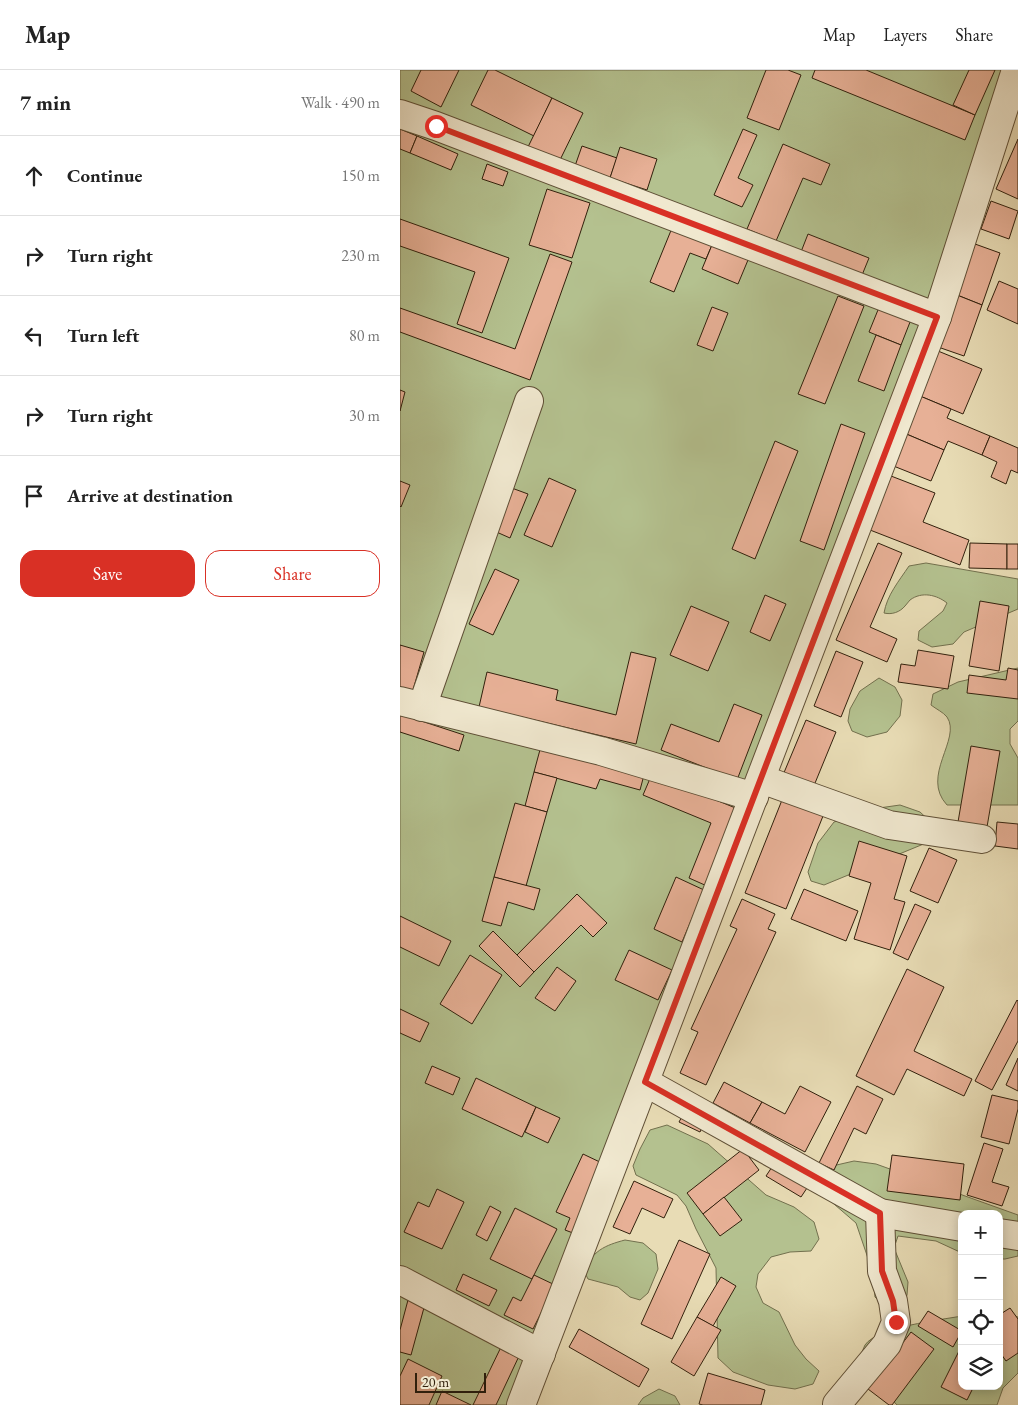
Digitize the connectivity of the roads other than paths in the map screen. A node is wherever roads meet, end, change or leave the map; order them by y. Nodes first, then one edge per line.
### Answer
1 (1016, 70) edge
2 (400, 114) edge
3 (937, 317) junction
4 (529, 401) dead end
5 (411, 704) edge
6 (757, 788) junction
7 (982, 839) dead end
8 (645, 1082) junction
9 (880, 1213) junction
10 (958, 1226) edge
11 (1003, 1234) edge
12 (1018, 1236) edge
13 (400, 1280) edge
14 (541, 1354) junction
15 (837, 1404) edge
16 (521, 1405) edge

1 - 3 street
2 - 3 street
3 - 6 street
4 - 5 street
5 - 6 street
6 - 7 street
6 - 8 street
8 - 9 street
8 - 14 street
9 - 10 street
9 - 15 street
11 - 12 street
13 - 14 street
14 - 16 street

